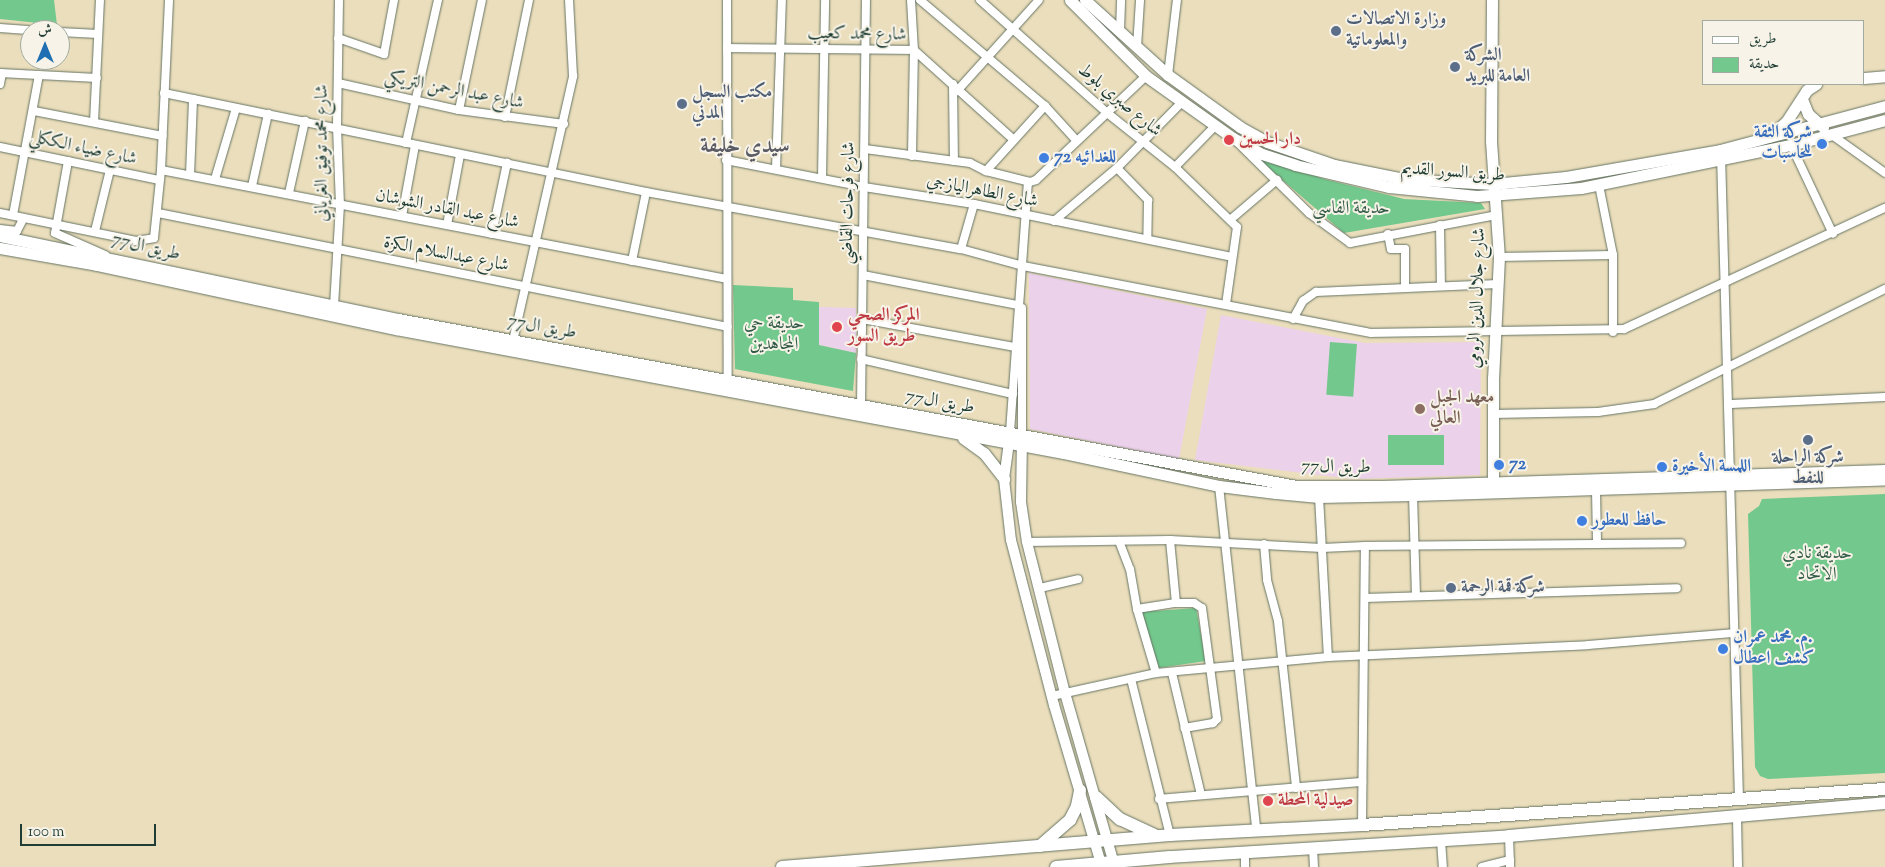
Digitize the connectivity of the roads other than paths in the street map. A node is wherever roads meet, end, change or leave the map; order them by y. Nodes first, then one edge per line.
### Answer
1 (100, 0) edge
2 (170, 0) edge
3 (339, 0) edge
4 (394, 0) edge
5 (438, 0) edge
6 (482, 0) edge
7 (529, 0) edge
8 (569, 0) edge
9 (727, 0) edge
10 (782, 0) edge
11 (825, 0) edge
12 (866, 0) edge
13 (912, 0) edge
14 (920, 0) edge
15 (980, 0) edge
16 (1039, 0) edge
17 (1070, 0) edge
18 (1085, 0) edge
19 (1121, 0) edge
20 (1140, 0) edge
21 (1178, 0) edge
22 (1492, 0) edge
23 (0, 28) edge
24 (20, 29) edge
25 (1013, 29) junction
26 (1120, 31) junction
27 (70, 33) edge
28 (98, 34) junction
29 (338, 38) junction
30 (1137, 46) junction
31 (727, 48) junction
32 (824, 49) junction
33 (865, 49) junction
34 (782, 50) junction
35 (914, 50) junction
36 (986, 56) junction
37 (1, 73) edge
38 (39, 75) junction
39 (1168, 75) junction
40 (1146, 76) junction
41 (1885, 76) edge
42 (97, 78) junction
43 (1865, 78) edge
44 (953, 82) junction
45 (338, 83) junction
46 (0, 84) edge
47 (1814, 85) edge
48 (957, 91) junction
49 (164, 93) junction
50 (193, 99) junction
51 (416, 100) junction
52 (1802, 100) junction
53 (1182, 102) junction
54 (1045, 106) junction
55 (1885, 106) edge
56 (236, 108) junction
57 (459, 110) junction
58 (34, 111) junction
59 (1106, 112) junction
60 (268, 114) junction
61 (505, 117) junction
62 (1885, 120) edge
63 (305, 121) junction
64 (94, 122) junction
65 (564, 124) junction
66 (1820, 125) junction
67 (1215, 126) junction
68 (337, 127) junction
69 (1832, 134) junction
70 (164, 136) junction
71 (1013, 139) junction
72 (1142, 139) junction
73 (1236, 139) junction
74 (1076, 140) junction
75 (1764, 140) junction
76 (406, 143) junction
77 (415, 145) junction
78 (1791, 145) junction
79 (0, 147) edge
80 (865, 149) junction
81 (26, 152) junction
82 (460, 155) junction
83 (1721, 155) junction
84 (912, 156) junction
85 (1297, 159) junction
86 (726, 160) junction
87 (68, 161) junction
88 (954, 161) junction
89 (507, 163) junction
90 (1175, 167) junction
91 (1118, 168) junction
92 (776, 169) junction
93 (110, 170) junction
94 (161, 170) junction
95 (552, 172) junction
96 (986, 172) junction
97 (1885, 173) edge
98 (190, 175) junction
99 (822, 178) junction
100 (160, 180) junction
101 (215, 180) junction
102 (1277, 180) junction
103 (1028, 182) junction
104 (1492, 184) junction
105 (1599, 185) junction
106 (252, 186) junction
107 (864, 187) junction
108 (646, 192) junction
109 (289, 193) junction
110 (1496, 196) junction
111 (340, 204) junction
112 (974, 204) junction
113 (730, 207) junction
114 (1885, 208) edge
115 (0, 213) edge
116 (158, 213) junction
117 (1497, 215) junction
118 (13, 216) junction
119 (402, 216) junction
120 (1024, 216) junction
121 (23, 219) junction
122 (1230, 220) junction
123 (1054, 221) junction
124 (55, 223) junction
125 (447, 225) junction
126 (1440, 225) junction
127 (0, 229) edge
128 (95, 231) junction
129 (863, 231) junction
130 (492, 234) junction
131 (1388, 234) junction
132 (1833, 234) junction
133 (0, 236) edge
134 (1147, 240) junction
135 (536, 242) junction
136 (0, 248) edge
137 (338, 248) junction
138 (960, 249) junction
139 (1613, 255) junction
140 (109, 257) junction
141 (1232, 257) junction
142 (1499, 257) junction
143 (632, 261) junction
144 (1022, 265) junction
145 (863, 275) junction
146 (728, 279) junction
147 (1725, 282) junction
148 (1498, 284) junction
149 (526, 286) junction
150 (1441, 286) junction
151 (1405, 288) junction
152 (1885, 289) edge
153 (1018, 304) junction
154 (1226, 304) junction
155 (334, 306) junction
156 (862, 319) junction
157 (1293, 319) junction
158 (397, 324) junction
159 (728, 327) junction
160 (1498, 329) junction
161 (1613, 332) junction
162 (513, 341) junction
163 (1015, 347) junction
164 (862, 359) junction
165 (1728, 364) junction
166 (728, 385) junction
167 (1013, 394) junction
168 (1885, 397) edge
169 (1731, 404) junction
170 (861, 406) junction
171 (1493, 414) junction
172 (1010, 432) junction
173 (1022, 434) junction
174 (960, 436) junction
175 (1008, 444) junction
176 (1023, 446) junction
177 (1885, 470) edge
178 (1004, 479) junction
179 (1731, 479) junction
180 (1885, 479) edge
181 (1219, 486) junction
182 (1493, 487) junction
183 (1596, 490) junction
184 (1413, 495) junction
185 (1320, 497) junction
186 (1170, 540) junction
187 (1119, 541) junction
188 (1027, 542) junction
189 (1223, 542) junction
190 (1681, 542) dead end
191 (1264, 544) junction
192 (1597, 544) junction
193 (1365, 546) junction
194 (1322, 548) junction
195 (1414, 548) junction
196 (1078, 578) dead end
197 (1040, 588) junction
198 (1676, 588) dead end
199 (1416, 596) junction
200 (1364, 598) junction
201 (1176, 602) junction
202 (1137, 609) junction
203 (1733, 633) junction
204 (1365, 654) junction
205 (1328, 656) junction
206 (1282, 663) junction
207 (1240, 667) junction
208 (1211, 669) junction
209 (1156, 673) junction
210 (1172, 673) junction
211 (1131, 679) junction
212 (1065, 693) junction
213 (1052, 696) junction
214 (1184, 728) junction
215 (1362, 782) junction
216 (1296, 788) junction
217 (1885, 789) edge
218 (1080, 790) junction
219 (1253, 792) junction
220 (1201, 795) junction
221 (1096, 797) junction
222 (1159, 799) junction
223 (1739, 800) junction
224 (1885, 803) edge
225 (1737, 818) junction
226 (1362, 825) junction
227 (1256, 829) junction
228 (1164, 836) junction
229 (1509, 836) junction
230 (1108, 840) junction
231 (1441, 840) junction
232 (1095, 842) junction
233 (1039, 847) junction
234 (1314, 848) junction
235 (1244, 852) junction
236 (1170, 857) junction
237 (1510, 864) edge
238 (1108, 865) edge
239 (782, 867) edge
240 (1056, 867) edge
241 (1153, 867) edge
242 (1246, 867) edge
243 (1314, 867) edge
244 (1443, 867) edge
245 (1482, 867) edge
246 (1738, 867) edge

1 - 28 street
2 - 49 street
3 - 29 street, شارع محمد توفيق الغرياني
4 - 29 street
5 - 51 street
6 - 57 street
7 - 61 street
8 - 65 street
9 - 31 street
10 - 34 street
11 - 32 street
12 - 33 street, شارع فرحات القاضي
13 - 35 street
14 - 36 street
15 - 25 street, شارع صبري بلوط
16 - 25 street
17 - 40 main road, طريق السور القديم
18 - 26 main road, طريق السور القديم
19 - 26 street
20 - 30 street
21 - 39 street
22 - 104 main road, شارع جلال الدين الرومي
23 - 24 street
25 - 36 street
25 - 59 street, شارع صبري بلوط
26 - 30 main road, طريق السور القديم
27 - 28 street
28 - 42 street
29 - 45 street, شارع محمد توفيق الغرياني
30 - 39 main road, طريق السور القديم
31 - 34 street, شارع محمد كعيب
31 - 86 street
32 - 33 street, شارع محمد كعيب
32 - 34 street, شارع محمد كعيب
32 - 99 street
33 - 35 street, شارع محمد كعيب
33 - 80 street, شارع فرحات القاضي
34 - 92 street
35 - 44 street, شارع محمد كعيب
35 - 84 street
36 - 48 street
36 - 54 street
37 - 38 street
37 - 46 street
38 - 42 street
38 - 58 street
39 - 85 main road, طريق السور القديم
40 - 53 main road, طريق السور القديم
40 - 59 street
41 - 43 main road
42 - 64 street
44 - 48 street, شارع محمد كعيب
44 - 88 street
45 - 51 street, شارع عبد الرحمن التريكي
45 - 68 street, شارع محمد توفيق الغرياني
47 - 52 main road
48 - 71 street, شارع محمد كعيب
49 - 50 street
49 - 70 street
50 - 56 street
50 - 98 street
51 - 57 street, شارع عبد الرحمن التريكي
51 - 76 street
52 - 66 main road
52 - 75 main road
53 - 67 main road, طريق السور القديم
53 - 72 street
54 - 71 street
54 - 74 street
55 - 66 main road, طريق السور القديم
56 - 60 street
56 - 101 street
57 - 61 street, شارع عبد الرحمن التريكي
58 - 64 street
58 - 81 street
59 - 72 street, شارع صبري بلوط
59 - 74 street
60 - 63 street
60 - 106 street
61 - 65 street, شارع عبد الرحمن التريكي
62 - 69 main road, طريق السور القديم
63 - 68 street
63 - 109 street
64 - 70 street
65 - 95 street
66 - 69 main road
66 - 75 main road, طريق السور القديم
67 - 73 main road, طريق السور القديم
67 - 90 street
68 - 76 street
68 - 111 street, شارع محمد توفيق الغرياني
69 - 78 main road, طريق السور القديم
69 - 97 street
70 - 94 street
71 - 96 street
72 - 90 street, شارع صبري بلوط
72 - 91 street
73 - 85 main road, طريق السور القديم
73 - 102 street
74 - 103 street
75 - 83 main road, طريق السور القديم
76 - 77 street
77 - 82 street
77 - 119 street
78 - 83 main road, طريق السور القديم
78 - 132 street
79 - 81 street, شارع ضياء الككلي
80 - 84 street
80 - 107 street, شارع فرحات القاضي
81 - 87 street, شارع ضياء الككلي
81 - 118 street
82 - 89 street
82 - 125 street
83 - 104 main road, طريق السور القديم
83 - 105 main road, طريق السور القديم
83 - 147 street
84 - 88 street
85 - 104 main road, طريق السور القديم
85 - 110 main road, طريق السور القديم
86 - 92 street, شارع الطاهراليازجي
86 - 113 street
87 - 93 street, شارع ضياء الككلي
87 - 124 street
88 - 96 street
89 - 95 street
89 - 130 street
90 - 122 street, شارع صبري بلوط
91 - 123 street
91 - 134 street
92 - 99 street, شارع الطاهراليازجي
93 - 100 street, شارع ضياء الككلي
93 - 128 street
94 - 98 street, شارع عبد القادر الشوشان
94 - 100 street
95 - 108 street
95 - 135 street
96 - 103 street
98 - 101 street, شارع عبد القادر الشوشان
99 - 107 street, شارع الطاهراليازجي
100 - 116 street
101 - 106 street, شارع عبد القادر الشوشان
102 - 122 street
102 - 131 street
103 - 120 street
104 - 110 main road, شارع جلال الدين الرومي
105 - 110 main road, طريق السور القديم
105 - 139 street
106 - 109 street, شارع عبد القادر الشوشان
107 - 112 street, شارع الطاهراليازجي
107 - 129 street, شارع فرحات القاضي
108 - 113 street
108 - 143 street
109 - 111 street, شارع عبد القادر الشوشان
110 - 117 main road, شارع جلال الدين الرومي
111 - 119 street, شارع عبد القادر الشوشان
111 - 137 street, شارع محمد توفيق الغرياني
112 - 120 street, شارع الطاهراليازجي
112 - 138 street
113 - 129 street
113 - 146 street
114 - 132 street
115 - 118 street
116 - 128 street
116 - 137 street, شارع عبدالسلام الكزة
117 - 126 street
117 - 142 main road, شارع جلال الدين الرومي
118 - 121 street
119 - 125 street, شارع عبد القادر الشوشان
120 - 123 street, شارع الطاهراليازجي
120 - 144 street
121 - 124 street
121 - 127 street
122 - 141 street, شارع صبري بلوط
123 - 134 street, شارع الطاهراليازجي
124 - 128 street
124 - 140 street
125 - 130 street, شارع عبد القادر الشوشان
126 - 131 street
126 - 150 street
129 - 138 street
129 - 145 street, شارع فرحات القاضي
130 - 135 street, شارع عبد القادر الشوشان
131 - 151 street
132 - 147 street
133 - 140 main road, طريق ال77
134 - 141 street, شارع الطاهراليازجي
135 - 143 street, شارع عبد القادر الشوشان
135 - 149 street
136 - 158 main road, طريق ال77
137 - 149 street, شارع عبدالسلام الكزة
137 - 155 street, شارع محمد توفيق الغرياني
138 - 144 street
139 - 142 street
139 - 161 street
140 - 155 main road, طريق ال77
141 - 154 street
142 - 148 main road, شارع جلال الدين الرومي
143 - 146 street, شارع عبد القادر الشوشان
144 - 153 street
144 - 154 street
144 - 173 street
145 - 153 street
145 - 156 street, شارع فرحات القاضي
146 - 159 street
147 - 161 street
147 - 165 street
148 - 150 street
148 - 160 main road, شارع جلال الدين الرومي
149 - 159 street, شارع عبدالسلام الكزة
149 - 162 street
150 - 151 street
151 - 157 street
152 - 165 street
153 - 163 street
154 - 157 street
155 - 158 main road, طريق ال77
156 - 163 street
156 - 164 street, شارع فرحات القاضي
157 - 160 street
158 - 162 main road, طريق ال77
158 - 166 main road, طريق ال77
159 - 166 street
160 - 161 street
160 - 171 main road, شارع جلال الدين الرومي
162 - 166 main road, طريق ال77
163 - 167 street
164 - 167 street
164 - 170 street, شارع فرحات القاضي
165 - 169 street
165 - 171 street
166 - 170 main road, طريق ال77
166 - 174 main road
167 - 172 street
168 - 169 street
169 - 179 street
170 - 172 main road, طريق ال77
171 - 182 main road, شارع جلال الدين الرومي
172 - 173 main road, طريق ال77
172 - 175 street
173 - 176 street
173 - 182 main road, طريق ال77
174 - 175 main road
174 - 178 main road
175 - 176 main road
175 - 178 street
176 - 181 main road
176 - 188 street
177 - 179 main road, طريق ال77
178 - 213 street
179 - 180 main road
179 - 182 main road, طريق ال77
179 - 183 main road
179 - 203 street
181 - 185 main road
181 - 189 street
182 - 183 main road
182 - 184 main road
183 - 192 street
184 - 185 main road
184 - 195 street
185 - 194 street
186 - 187 street
186 - 189 street
186 - 201 street
187 - 188 street
187 - 202 street
188 - 197 street
189 - 191 street
189 - 207 street
190 - 192 street
191 - 194 street
191 - 206 street
192 - 195 street
193 - 194 street
193 - 195 street
193 - 200 street
194 - 205 street
195 - 199 street
196 - 197 street
197 - 212 street
198 - 199 street
199 - 200 street
200 - 204 street
201 - 202 street
201 - 208 street
202 - 209 street
203 - 204 street
203 - 223 street
204 - 205 street
204 - 215 street
205 - 206 street
206 - 207 street
206 - 216 street
207 - 208 street
207 - 219 street
208 - 210 street
208 - 214 street
209 - 210 street
209 - 211 street
210 - 214 street
211 - 212 street
211 - 222 street
212 - 213 street
212 - 221 street
213 - 218 street
214 - 220 street
215 - 216 street
215 - 226 street
216 - 219 street
217 - 223 highway
218 - 232 street
218 - 233 highway
219 - 220 street
219 - 227 street
220 - 222 street
221 - 228 highway
221 - 230 street
222 - 228 street
223 - 226 highway
224 - 225 highway
225 - 229 highway
225 - 246 street
226 - 227 highway
227 - 228 highway
228 - 230 highway
229 - 231 highway
229 - 237 street
230 - 232 highway
230 - 238 street
231 - 234 highway
231 - 244 street
232 - 233 highway
232 - 238 street
233 - 239 highway
234 - 235 highway
234 - 243 street
235 - 236 highway
235 - 242 street
236 - 238 highway
236 - 241 highway
237 - 245 street
238 - 240 highway

